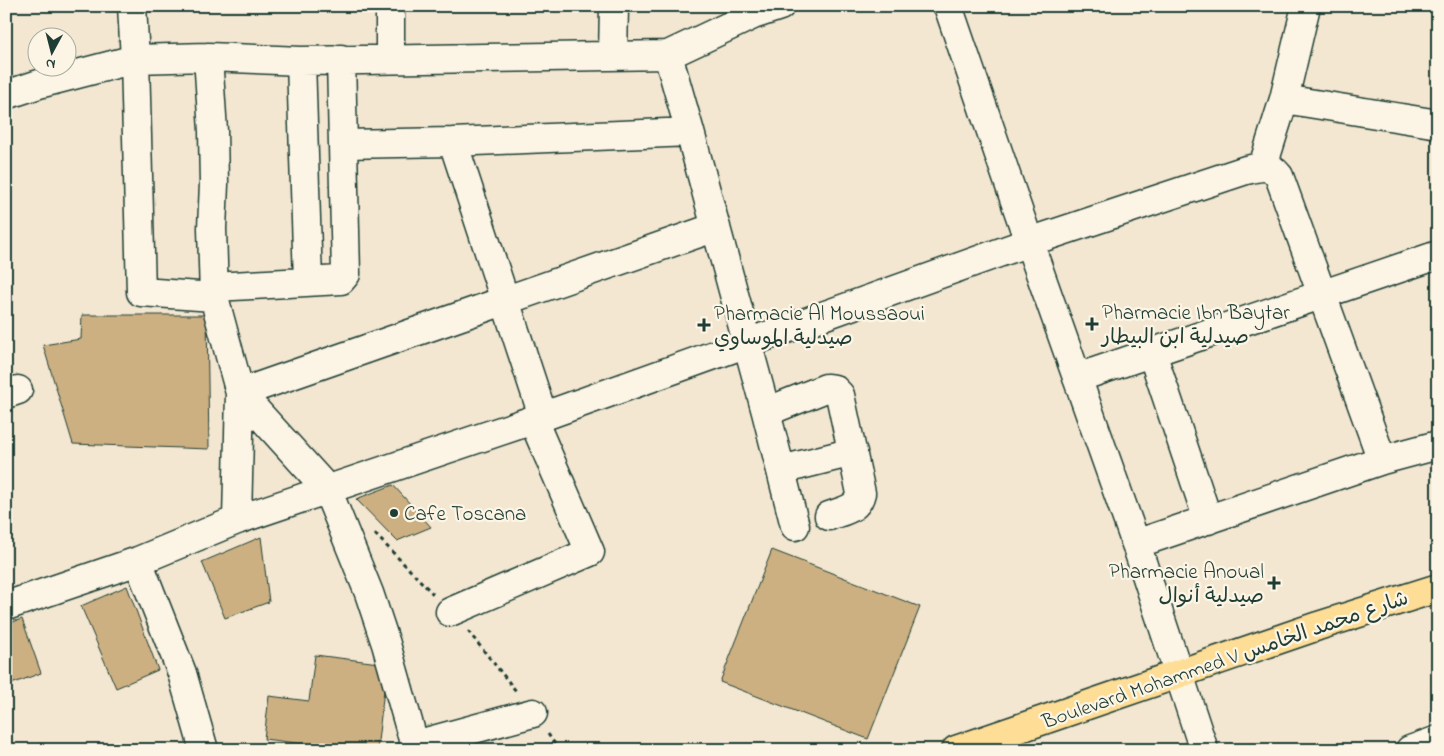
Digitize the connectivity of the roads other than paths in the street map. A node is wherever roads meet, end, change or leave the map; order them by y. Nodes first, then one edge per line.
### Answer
1 (132, 6) edge
2 (390, 6) edge
3 (614, 6) edge
4 (780, 6) edge
5 (948, 6) edge
6 (1306, 6) edge
7 (668, 55) junction
8 (613, 56) junction
9 (208, 57) junction
10 (135, 59) junction
11 (340, 59) junction
12 (390, 59) junction
13 (301, 61) junction
14 (6, 95) edge
15 (1284, 99) junction
16 (1438, 124) edge
17 (690, 132) junction
18 (453, 142) junction
19 (343, 144) junction
20 (1264, 166) junction
21 (716, 227) junction
22 (1029, 242) junction
23 (1436, 261) edge
24 (308, 282) junction
25 (214, 292) junction
26 (1322, 294) junction
27 (505, 300) junction
28 (747, 343) junction
29 (1152, 352) junction
30 (1077, 378) junction
31 (240, 392) junction
32 (766, 412) junction
33 (538, 418) junction
34 (1437, 446) edge
35 (853, 452) junction
36 (1382, 460) junction
37 (781, 470) junction
38 (327, 489) junction
39 (829, 516) dead end
40 (238, 520) junction
41 (1208, 520) junction
42 (796, 526) dead end
43 (1136, 544) junction
44 (138, 561) junction
45 (1438, 588) edge
46 (6, 606) edge
47 (450, 612) dead end
48 (1178, 674) junction
49 (533, 713) dead end
50 (1438, 740) edge
51 (415, 748) edge
52 (204, 750) edge
53 (956, 750) edge
54 (1204, 750) edge
55 (1410, 750) edge

1 - 10 street
2 - 12 street
3 - 8 street
4 - 7 street
5 - 22 street
6 - 15 street
7 - 8 street
7 - 17 street
8 - 12 street
9 - 10 street
9 - 13 street
9 - 25 street
10 - 14 street
10 - 25 street
11 - 12 street
11 - 13 street
11 - 19 street
13 - 24 street
15 - 16 street
15 - 20 street
17 - 18 street
17 - 21 street
18 - 19 street
18 - 27 street
19 - 24 street
20 - 22 street
20 - 26 street
21 - 27 street
21 - 28 street
22 - 28 street
22 - 30 street
23 - 26 street
24 - 25 street
25 - 31 street
26 - 29 street
26 - 36 street
27 - 31 street
27 - 33 street
28 - 32 street
28 - 33 street
29 - 30 street
29 - 41 street
30 - 43 street
31 - 38 street
31 - 40 street
32 - 35 street
32 - 37 street
33 - 38 street
33 - 47 street
34 - 36 street
35 - 37 street
35 - 39 street
36 - 41 street
37 - 42 street
38 - 40 street
38 - 51 street
40 - 44 street
41 - 43 street
43 - 48 street
44 - 46 street
44 - 52 street
45 - 48 main road, Boulevard Mohammed V شارع محمد الخامس
48 - 53 main road, Boulevard Mohammed V شارع محمد الخامس
48 - 54 street
49 - 51 street
50 - 55 street

